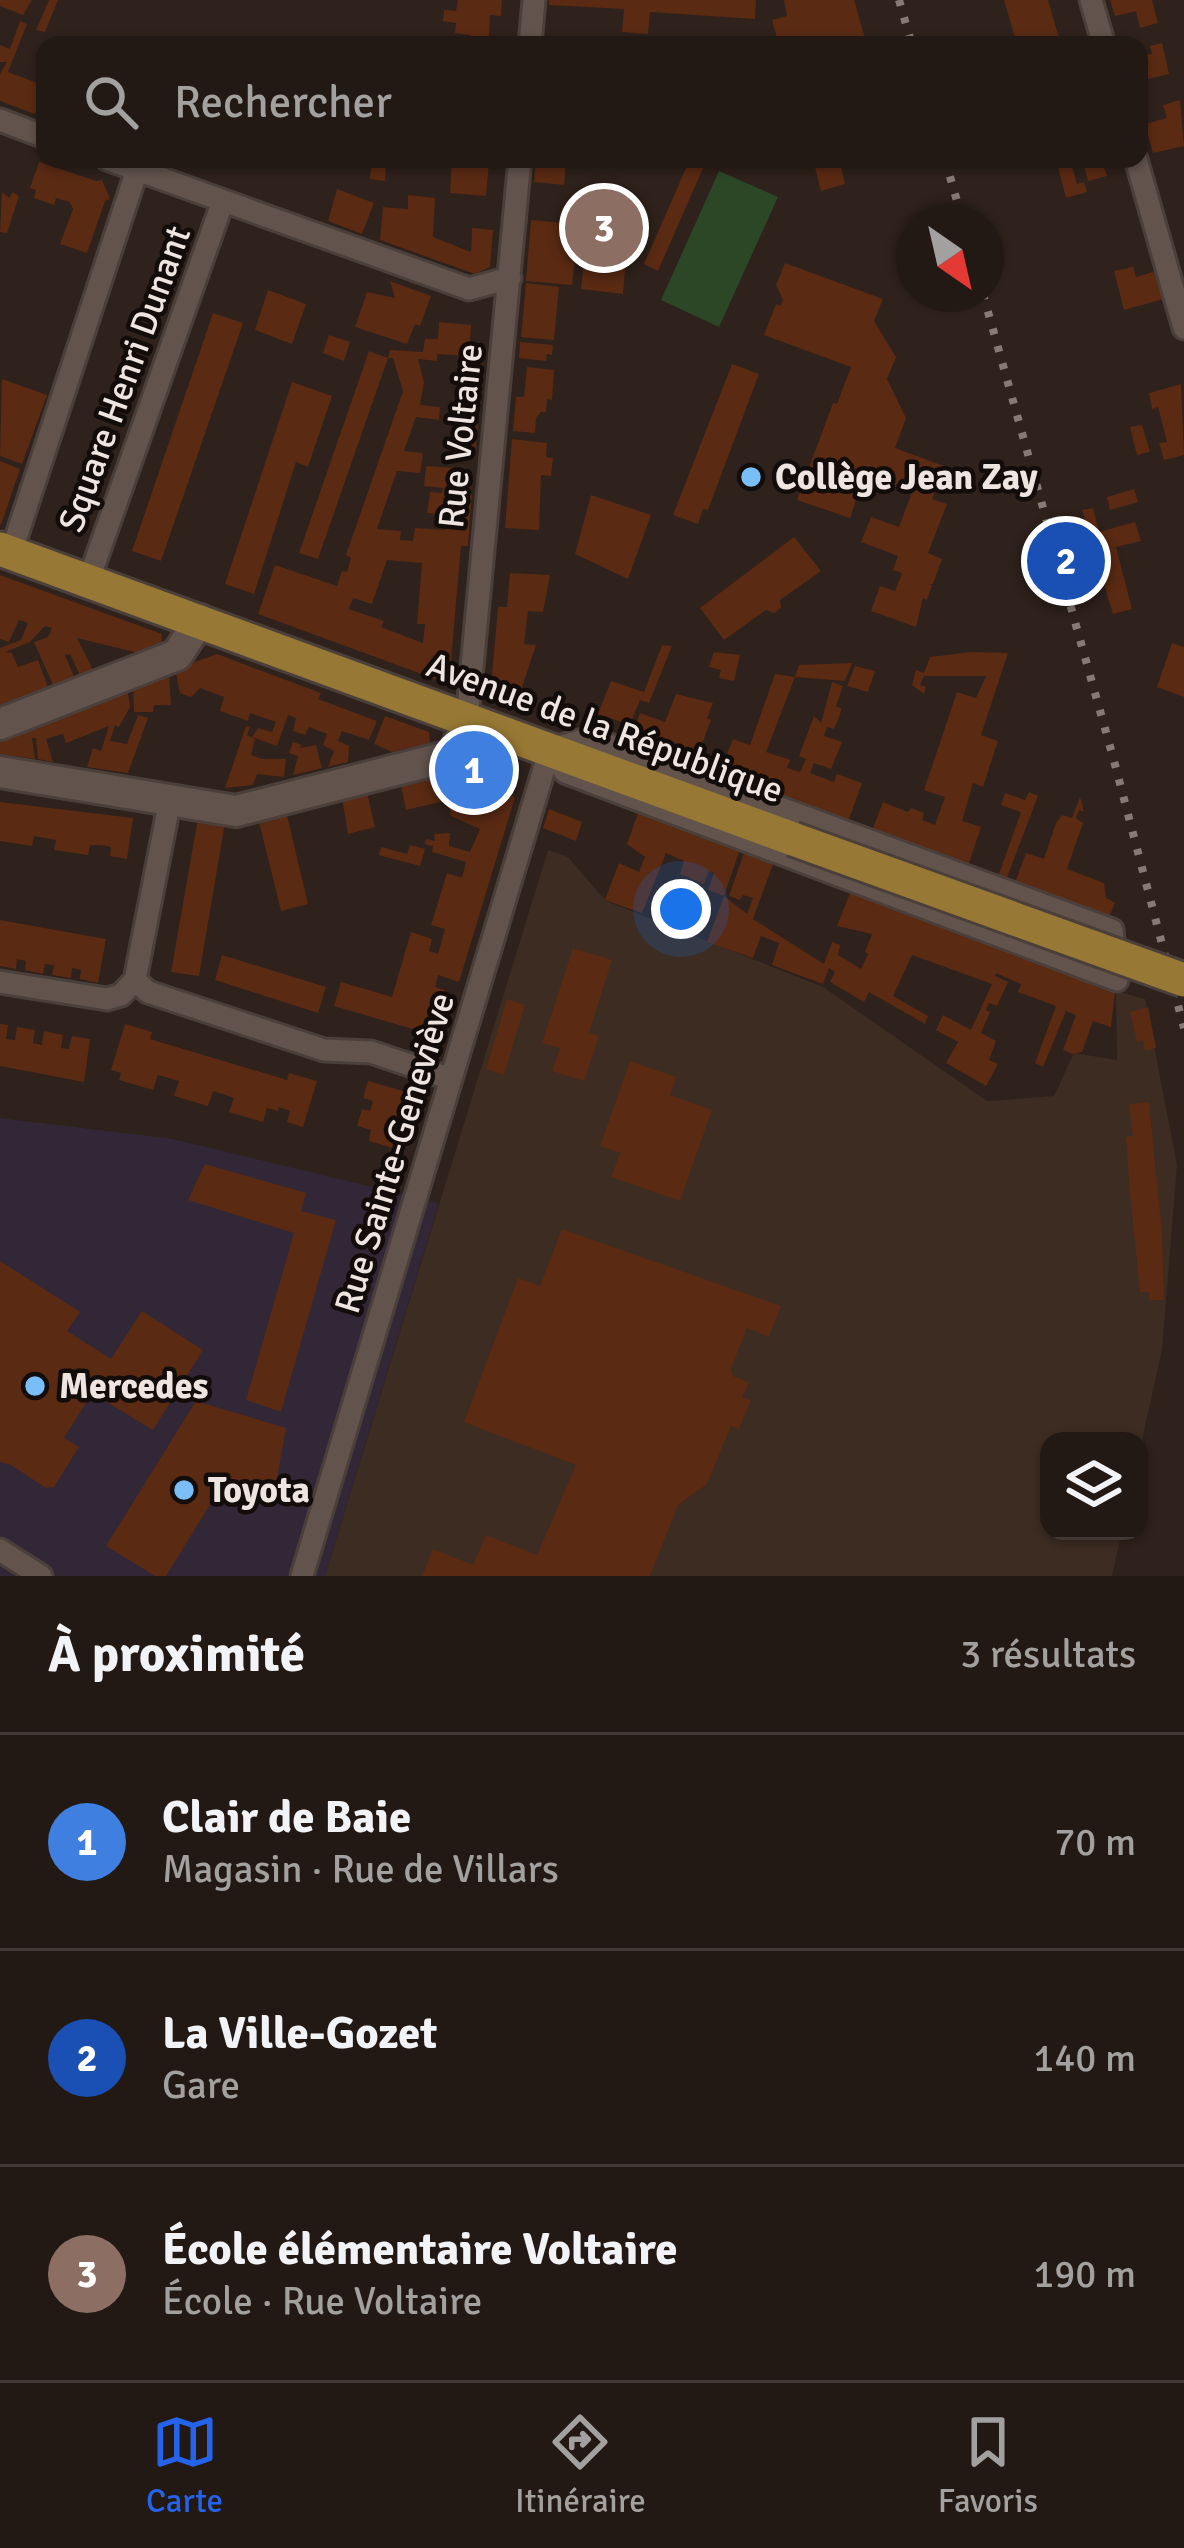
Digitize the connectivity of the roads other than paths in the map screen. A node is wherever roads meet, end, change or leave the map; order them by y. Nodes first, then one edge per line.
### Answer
1 (533, 0) edge
2 (1091, 0) edge
3 (531, 36) edge
4 (1101, 36) edge
5 (0, 120) edge
6 (36, 133) edge
7 (132, 168) edge
8 (519, 168) edge
9 (1139, 168) edge
10 (137, 170) junction
11 (223, 201) junction
12 (510, 278) junction
13 (1184, 328) edge
14 (5, 551) edge
15 (88, 579) junction
16 (200, 620) junction
17 (467, 720) junction
18 (0, 724) edge
19 (550, 749) junction
20 (0, 772) edge
21 (170, 800) junction
22 (135, 980) junction
23 (1184, 980) edge
24 (0, 982) edge
25 (452, 1078) junction
26 (0, 1550) edge
27 (41, 1576) edge
28 (302, 1576) edge

1 - 3 street
2 - 4 street
5 - 6 street
7 - 10 street
8 - 12 street, Rue Voltaire
9 - 13 street
10 - 11 street
10 - 14 street, Square Henri Dunant
11 - 12 street
11 - 15 street, Square Henri Dunant
12 - 17 street, Rue Voltaire
14 - 15 main road, Avenue de la République
15 - 16 main road, Avenue de la République
16 - 17 main road, Avenue de la République
16 - 18 main road
17 - 19 main road, Avenue de la République
17 - 21 main road
19 - 19 street
19 - 23 main road, Avenue de la République, bridge
19 - 25 street, Rue Sainte-Geneviève
20 - 21 main road
21 - 22 street
22 - 24 street
22 - 25 street
25 - 28 street, Rue Sainte-Geneviève
26 - 27 street

